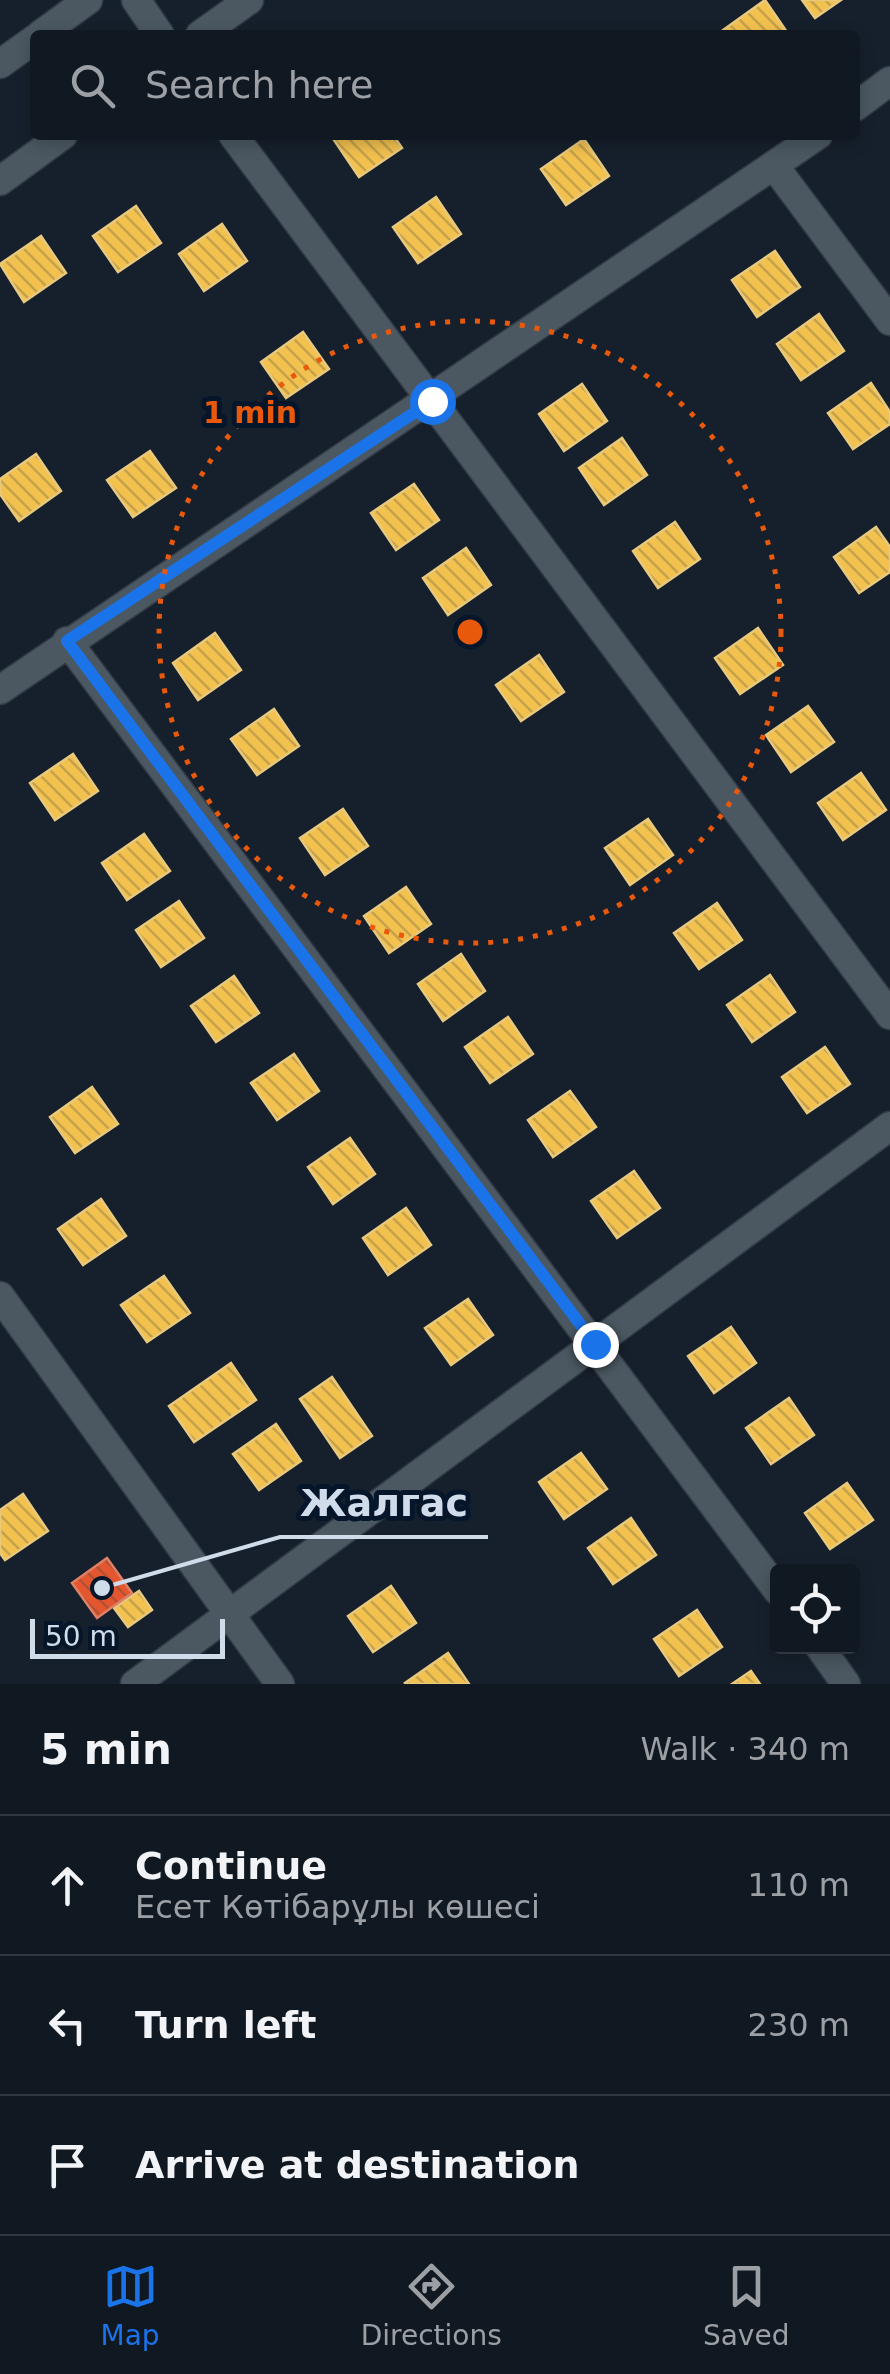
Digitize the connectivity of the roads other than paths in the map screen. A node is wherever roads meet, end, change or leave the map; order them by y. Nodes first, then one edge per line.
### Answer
1 (88, 0) edge
2 (136, 0) edge
3 (249, 0) edge
4 (47, 30) edge
5 (157, 30) edge
6 (207, 30) edge
7 (30, 43) edge
8 (0, 64) edge
9 (890, 81) edge
10 (860, 103) edge
11 (56, 140) edge
12 (237, 140) edge
13 (811, 140) edge
14 (775, 168) junction
15 (0, 181) edge
16 (890, 321) edge
17 (432, 401) junction
18 (67, 641) junction
19 (0, 690) edge
20 (890, 1014) edge
21 (890, 1126) edge
22 (0, 1296) edge
23 (595, 1344) junction
24 (770, 1580) edge
25 (229, 1616) junction
26 (824, 1654) edge
27 (135, 1684) edge
28 (280, 1684) edge
29 (846, 1684) edge

1 - 4 street
2 - 5 street
3 - 6 street
7 - 8 street
9 - 10 street
11 - 15 street
12 - 17 street
13 - 14 street
14 - 16 street
14 - 17 street
17 - 18 street
17 - 20 street
18 - 19 street
18 - 23 street
21 - 23 street
22 - 25 street
23 - 24 street
23 - 25 street
25 - 27 street
25 - 28 street
26 - 29 street

